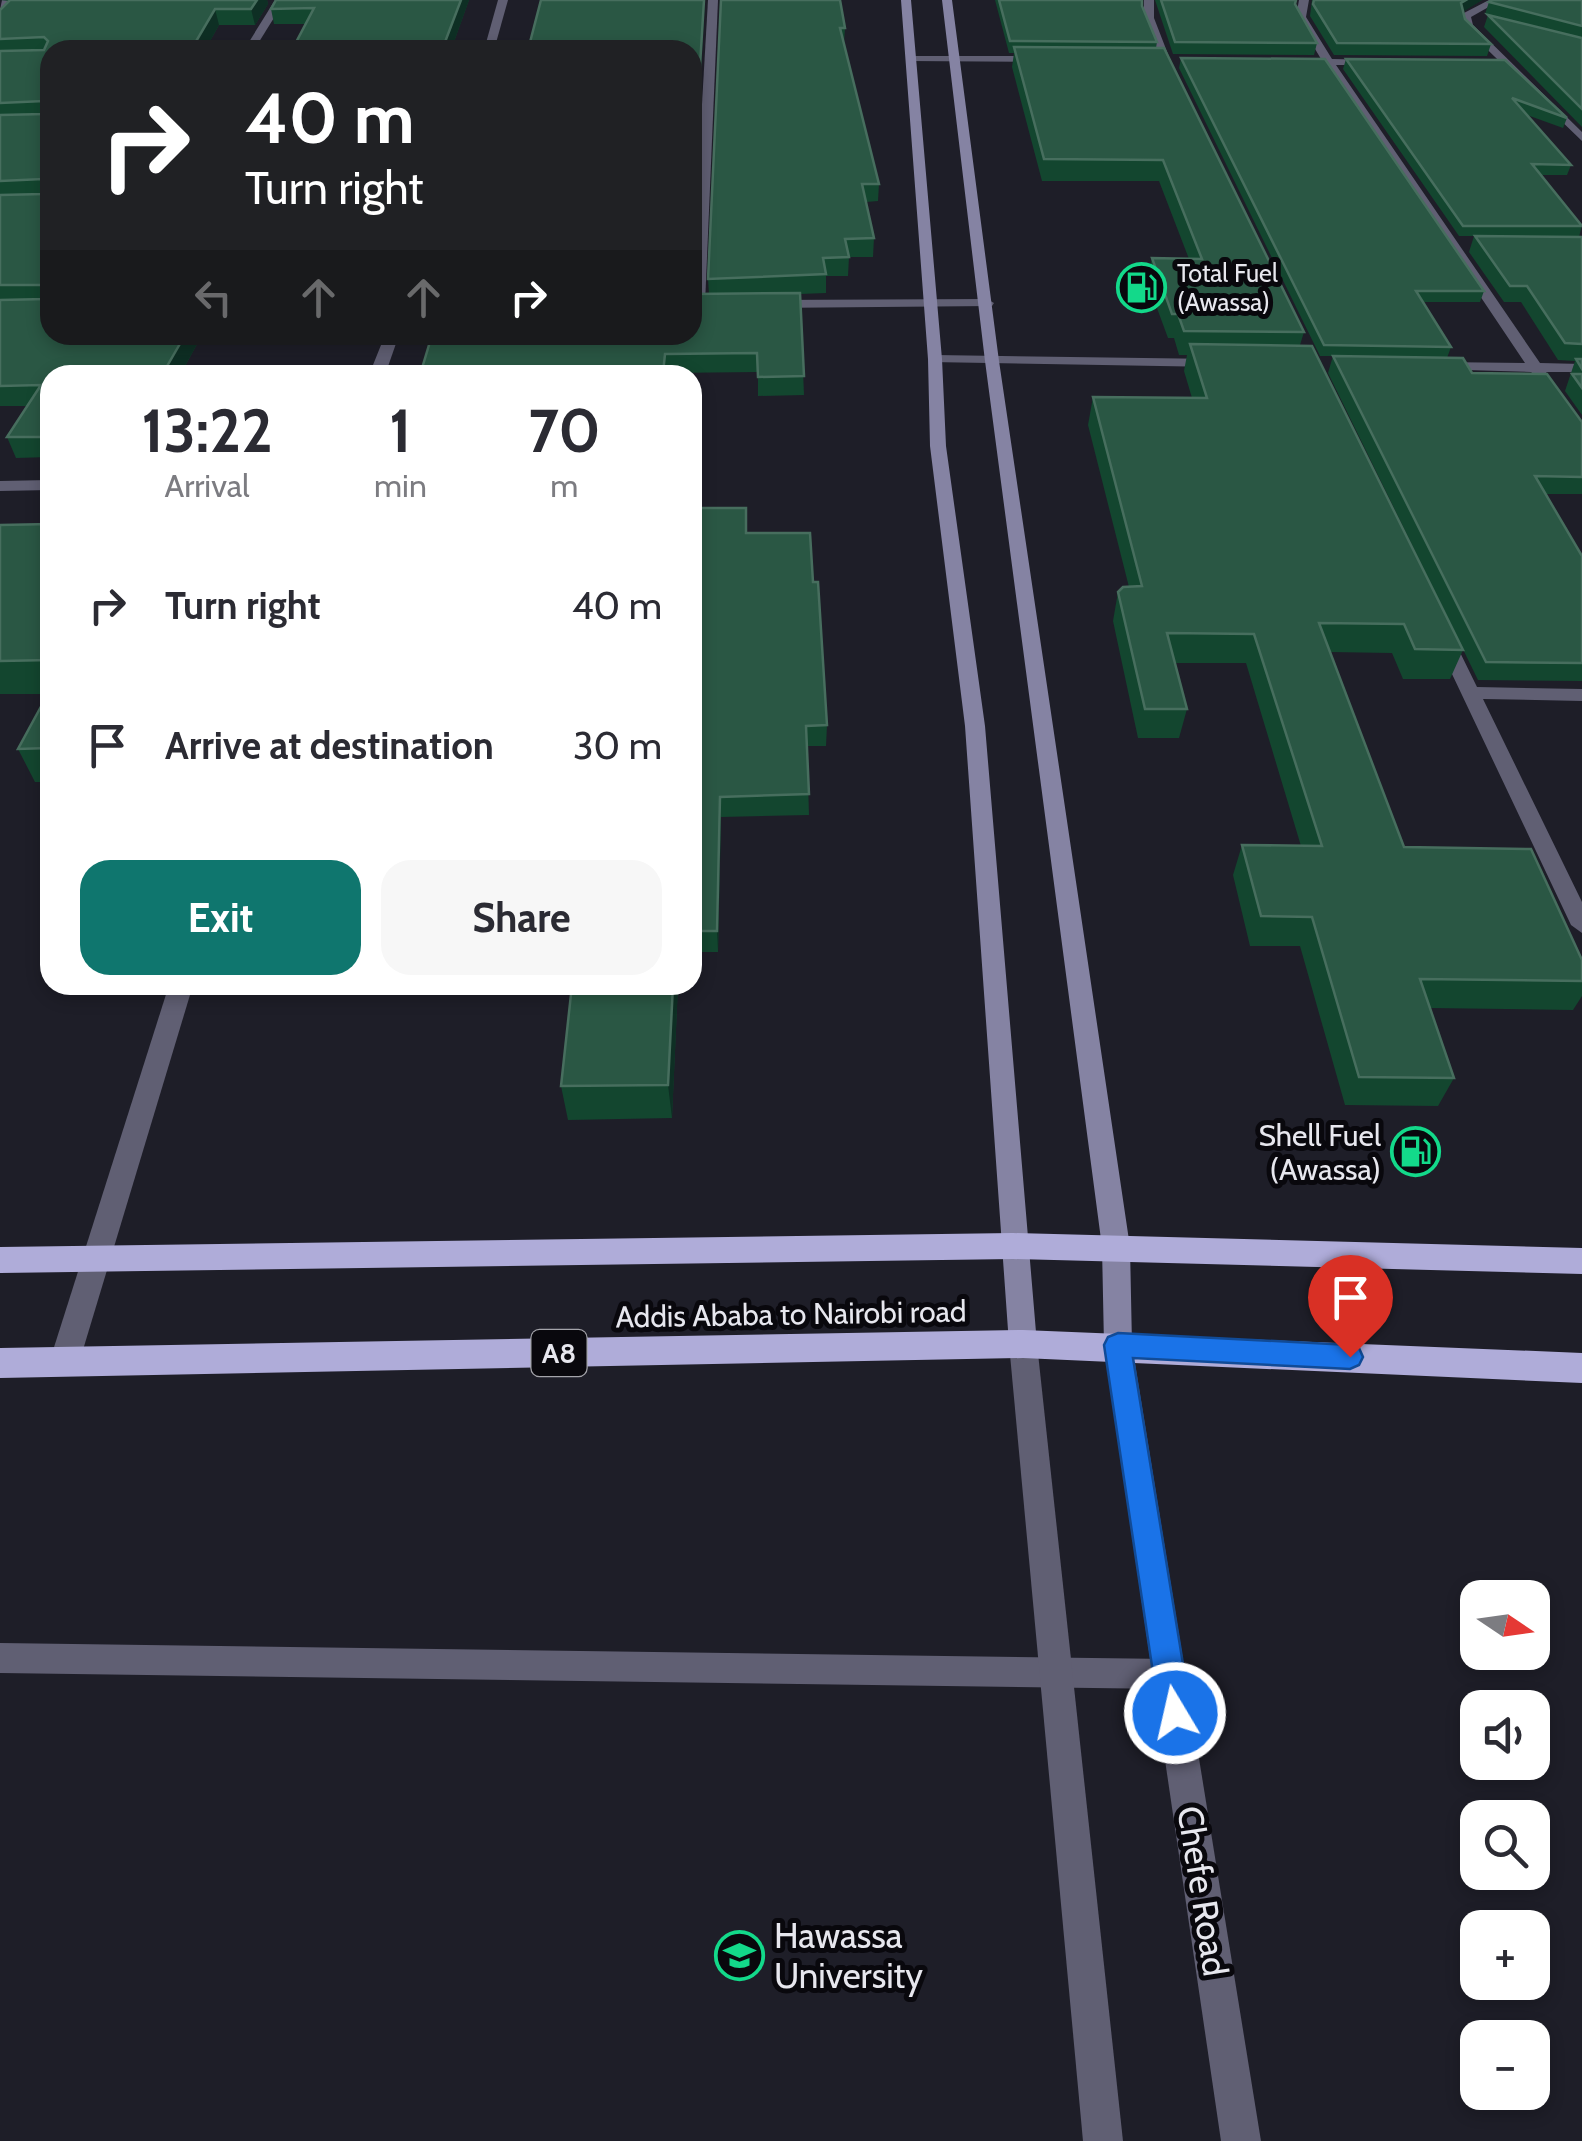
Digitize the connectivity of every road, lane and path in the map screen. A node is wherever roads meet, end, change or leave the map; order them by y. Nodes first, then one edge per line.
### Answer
1 (8, 0) edge
2 (280, 0) edge
3 (503, 0) edge
4 (712, 0) edge
5 (906, 0) edge
6 (946, 0) edge
7 (1149, 0) edge
8 (1304, 0) edge
9 (1496, 0) edge
10 (20, 6) edge
11 (0, 7) edge
12 (1466, 16) junction
13 (1486, 21) edge
14 (256, 40) edge
15 (493, 40) edge
16 (912, 59) junction
17 (955, 59) junction
18 (1051, 60) edge
19 (1146, 60) edge
20 (1174, 60) junction
21 (1274, 61) edge
22 (1328, 62) junction
23 (1387, 62) edge
24 (1486, 63) edge
25 (1506, 63) junction
26 (702, 67) edge
27 (707, 67) junction
28 (1183, 96) edge
29 (1582, 138) edge
30 (702, 166) edge
31 (1455, 244) junction
32 (1473, 244) edge
33 (987, 303) junction
34 (702, 304) edge
35 (717, 304) edge
36 (756, 304) edge
37 (929, 304) junction
38 (935, 359) junction
39 (992, 360) junction
40 (1232, 363) edge
41 (1423, 366) edge
42 (1534, 368) junction
43 (1582, 368) edge
44 (1554, 394) edge
45 (0, 486) edge
46 (40, 486) edge
47 (1438, 624) edge
48 (1471, 693) junction
49 (1582, 694) edge
50 (1582, 925) edge
51 (178, 995) edge
52 (1013, 1246) junction
53 (1116, 1248) junction
54 (0, 1260) edge
55 (96, 1260) junction
56 (1582, 1261) edge
57 (1023, 1344) junction
58 (1118, 1345) junction
59 (0, 1363) edge
60 (64, 1363) junction
61 (1582, 1368) edge
62 (0, 1658) edge
63 (1053, 1672) junction
64 (1169, 1674) junction
65 (1103, 2141) edge
66 (1241, 2141) edge

1 - 11 street
2 - 14 street
3 - 15 street
4 - 27 street
5 - 16 main road
6 - 17 main road
7 - 20 street
8 - 22 street
9 - 12 street
10 - 11 street
12 - 13 street
12 - 25 street
16 - 17 street
16 - 37 main road
17 - 18 street
17 - 33 main road
19 - 20 street
20 - 28 street
21 - 22 street
22 - 23 street
22 - 31 street
24 - 25 street
25 - 29 street
26 - 27 street
27 - 30 street
31 - 32 street
31 - 42 street
33 - 37 street
33 - 39 main road
34 - 35 street
36 - 37 street
37 - 38 main road
38 - 39 street
38 - 52 main road
39 - 40 street
39 - 53 main road
41 - 42 street
42 - 43 street
42 - 44 street
45 - 46 street
47 - 48 street
48 - 49 street
48 - 50 street
51 - 55 street
52 - 53 highway
52 - 55 highway
52 - 57 main road
53 - 56 highway
53 - 58 main road
54 - 55 highway
55 - 60 street
57 - 58 highway, Addis Ababa to Nairobi road / A8
57 - 60 highway, Addis Ababa to Nairobi road / A8
57 - 63 street
58 - 61 highway, Addis Ababa to Nairobi road / A8
58 - 64 street, Chefe Road
59 - 60 highway, Addis Ababa to Nairobi road / A8
62 - 63 lane
63 - 64 lane
63 - 65 street
64 - 66 street, Chefe Road

